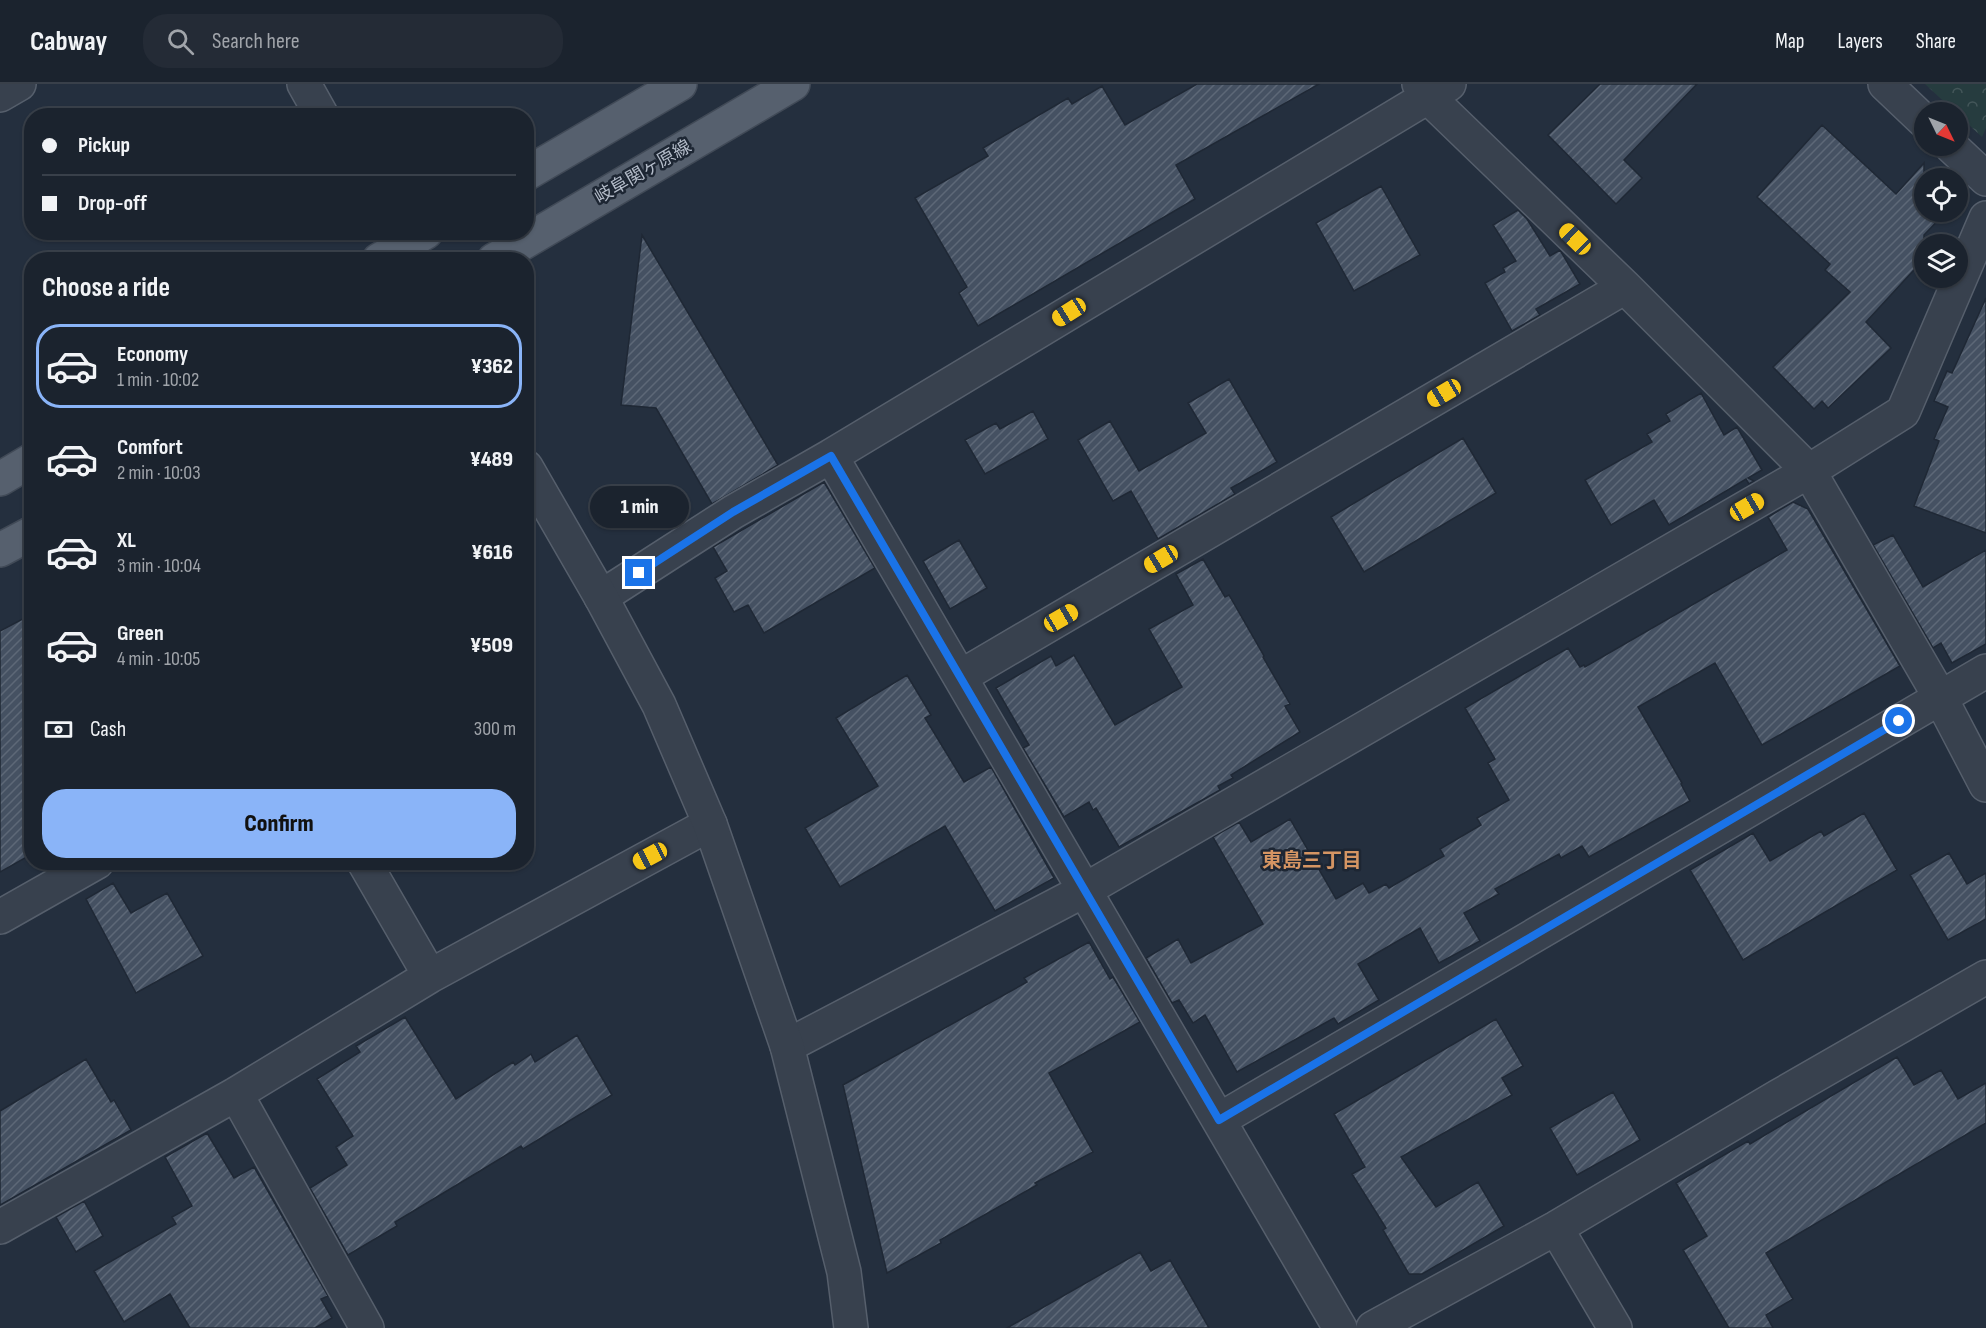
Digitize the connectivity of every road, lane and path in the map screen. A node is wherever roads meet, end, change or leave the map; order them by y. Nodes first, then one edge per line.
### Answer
1 (19, 84) edge
2 (304, 84) edge
3 (680, 84) edge
4 (793, 84) edge
5 (1886, 84) edge
6 (1432, 88) edge
7 (0, 95) edge
8 (318, 108) edge
9 (1914, 111) edge
10 (1962, 156) edge
11 (534, 169) edge
12 (1986, 179) edge
13 (1986, 218) edge
14 (534, 236) edge
15 (528, 240) edge
16 (508, 252) edge
17 (1625, 287) junction
18 (831, 456) junction
19 (24, 465) edge
20 (1809, 471) junction
21 (0, 479) edge
22 (534, 481) edge
23 (24, 537) edge
24 (0, 550) edge
25 (601, 597) junction
26 (1986, 671) edge
27 (960, 677) junction
28 (1940, 697) junction
29 (1986, 785) edge
30 (710, 824) junction
31 (83, 870) edge
32 (369, 870) edge
33 (1085, 890) junction
34 (0, 917) edge
35 (430, 976) junction
36 (1986, 977) edge
37 (787, 1046) junction
38 (236, 1094) junction
39 (1219, 1120) junction
40 (0, 1227) edge
41 (1556, 1228) junction
42 (367, 1328) edge
43 (850, 1328) edge
44 (1340, 1328) edge
45 (1373, 1328) edge
46 (1615, 1328) edge

1 - 7 street
2 - 8 street
3 - 11 main road
4 - 14 main road, 岐阜関ヶ原線
5 - 9 street
6 - 17 street
6 - 18 street
10 - 12 street
13 - 20 street
15 - 16 main road, 岐阜関ヶ原線
17 - 20 street
17 - 27 street
18 - 25 street
18 - 27 street
19 - 21 main road
20 - 28 street
20 - 33 street
22 - 25 street
23 - 24 main road
25 - 30 street
26 - 28 street
27 - 33 street
28 - 29 street
28 - 39 street
30 - 35 street
30 - 37 street
31 - 34 street
32 - 35 street
33 - 37 street
33 - 39 street
35 - 38 street
36 - 41 street
37 - 43 street
38 - 40 street
38 - 42 street
39 - 44 street
41 - 45 street
41 - 46 street

